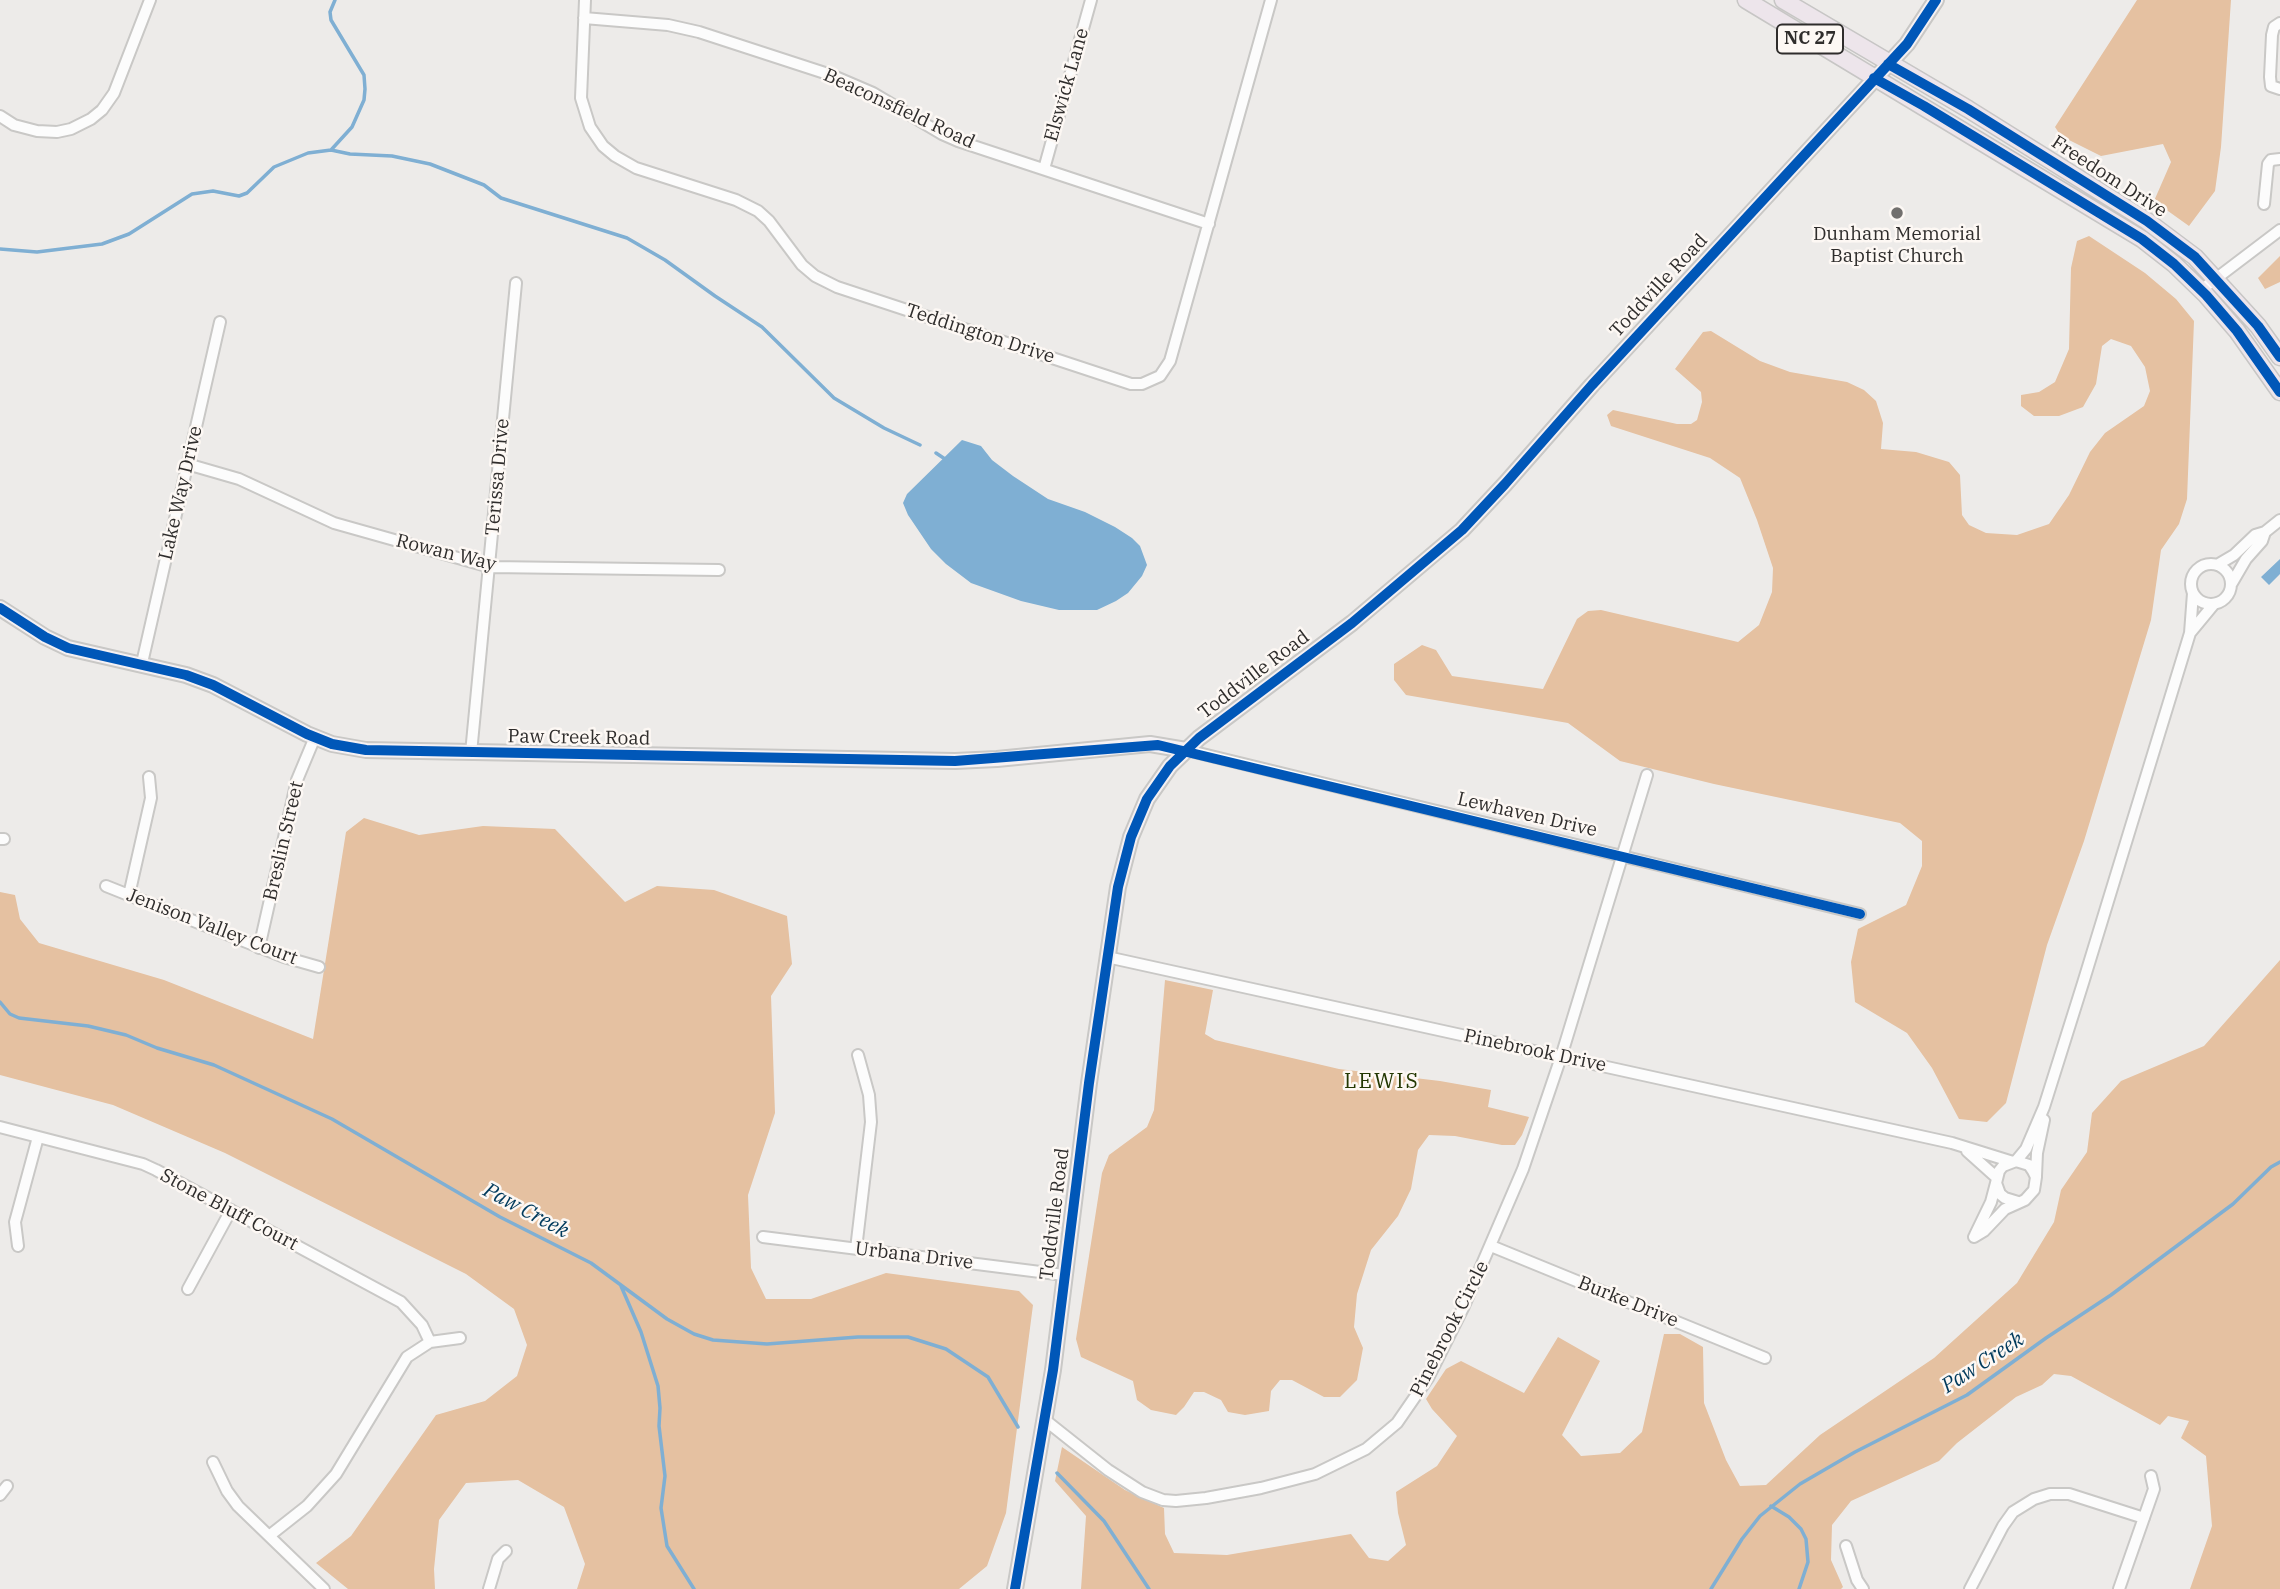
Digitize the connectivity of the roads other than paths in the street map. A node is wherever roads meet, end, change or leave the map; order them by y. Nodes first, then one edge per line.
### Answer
1 (150, 0) edge
2 (585, 0) edge
3 (1091, 0) edge
4 (1271, 0) edge
5 (1746, 0) edge
6 (1783, 0) edge
7 (1936, 0) edge
8 (584, 18) junction
9 (2280, 23) edge
10 (1888, 64) junction
11 (1874, 78) junction
12 (2280, 89) edge
13 (0, 116) edge
14 (2280, 159) edge
15 (1044, 169) junction
16 (2264, 204) dead end
17 (1209, 224) junction
18 (2280, 230) edge
19 (2216, 279) junction
20 (516, 283) dead end
21 (2201, 290) junction
22 (219, 322) dead end
23 (2280, 357) edge
24 (2280, 392) edge
25 (187, 464) junction
26 (2280, 520) edge
27 (2265, 532) junction
28 (2217, 565) junction
29 (490, 567) junction
30 (719, 570) dead end
31 (2232, 583) junction
32 (2193, 593) junction
33 (2214, 604) junction
34 (0, 608) edge
35 (2190, 633) junction
36 (142, 663) junction
37 (315, 737) junction
38 (1186, 750) junction
39 (471, 753) junction
40 (1647, 775) dead end
41 (149, 777) dead end
42 (1623, 856) junction
43 (106, 886) dead end
44 (129, 895) junction
45 (1860, 914) dead end
46 (259, 948) junction
47 (1107, 957) junction
48 (319, 967) dead end
49 (858, 1055) dead end
50 (1561, 1057) junction
51 (2045, 1107) junction
52 (0, 1127) edge
53 (38, 1137) junction
54 (1962, 1146) junction
55 (2014, 1161) junction
56 (2036, 1177) junction
57 (1996, 1180) junction
58 (2018, 1202) junction
59 (231, 1210) junction
60 (763, 1237) dead end
61 (18, 1246) dead end
62 (1491, 1246) junction
63 (856, 1249) junction
64 (1065, 1275) junction
65 (188, 1289) dead end
66 (460, 1338) dead end
67 (430, 1342) junction
68 (1765, 1359) dead end
69 (1045, 1420) junction
70 (213, 1462) dead end
71 (2151, 1476) dead end
72 (2144, 1518) junction
73 (269, 1536) junction
74 (1846, 1546) dead end
75 (506, 1551) dead end
76 (324, 1589) edge
77 (489, 1589) edge
78 (1015, 1589) edge
79 (1863, 1589) edge
80 (1970, 1589) edge
81 (2119, 1589) edge

1 - 13 street
2 - 8 street, Teddington Drive
3 - 15 street, Elswick Lane
4 - 17 street, Teddington Drive
5 - 11 main road, Freedom Drive / NC 27
6 - 10 main road, Freedom Drive / NC 27
7 - 10 street, Toddville Road
8 - 15 street, Beaconsfield Road
8 - 17 street, Teddington Drive
9 - 12 street
10 - 11 street, Toddville Road
10 - 19 main road, Freedom Drive / NC 27
11 - 21 main road, Freedom Drive / NC 27
11 - 38 street, Toddville Road
14 - 16 street
15 - 17 street, Beaconsfield Road
18 - 19 street
19 - 21 street
19 - 23 main road, Freedom Drive / NC 27
20 - 29 street, Terissa Drive
21 - 24 main road, Freedom Drive / NC 27
22 - 25 street, Lake Way Drive
25 - 29 street, Rowan Way
25 - 36 street, Lake Way Drive
26 - 27 street
27 - 28 street
27 - 31 street
28 - 31 street
28 - 32 street
29 - 30 street, Rowan Way
29 - 39 street, Terissa Drive
31 - 33 street
32 - 33 street
32 - 35 street
33 - 35 street
34 - 36 street, Paw Creek Road
35 - 51 street
36 - 37 street, Paw Creek Road
37 - 39 street, Paw Creek Road
37 - 46 street, Breslin Street
38 - 39 street, Paw Creek Road
38 - 42 street, Lewhaven Drive
38 - 47 street, Toddville Road
40 - 42 street, Pinebrook Circle
41 - 44 street
42 - 45 street, Lewhaven Drive
42 - 50 street, Pinebrook Circle
43 - 44 street, Jenison Valley Court
44 - 46 street, Jenison Valley Court
46 - 48 street, Jenison Valley Court
47 - 50 street, Pinebrook Drive
47 - 64 street, Toddville Road
49 - 63 street
50 - 54 street, Pinebrook Drive
50 - 62 street, Pinebrook Circle
51 - 55 street
51 - 56 street
52 - 53 street, Stone Bluff Court
53 - 59 street, Stone Bluff Court
53 - 61 street
54 - 55 street, Pinebrook Drive
54 - 57 street, Pinebrook Drive
55 - 56 street
55 - 57 street
56 - 58 street
57 - 58 street
57 - 58 street
59 - 65 street
59 - 67 street, Stone Bluff Court
60 - 63 street, Urbana Drive
62 - 68 street, Burke Drive
62 - 69 street, Pinebrook Circle
63 - 64 street, Urbana Drive
64 - 69 street, Toddville Road
66 - 67 street
67 - 73 street
69 - 78 street, Toddville Road
70 - 73 street
71 - 72 street
72 - 80 street
72 - 81 street
73 - 76 street
74 - 79 street
75 - 77 street

